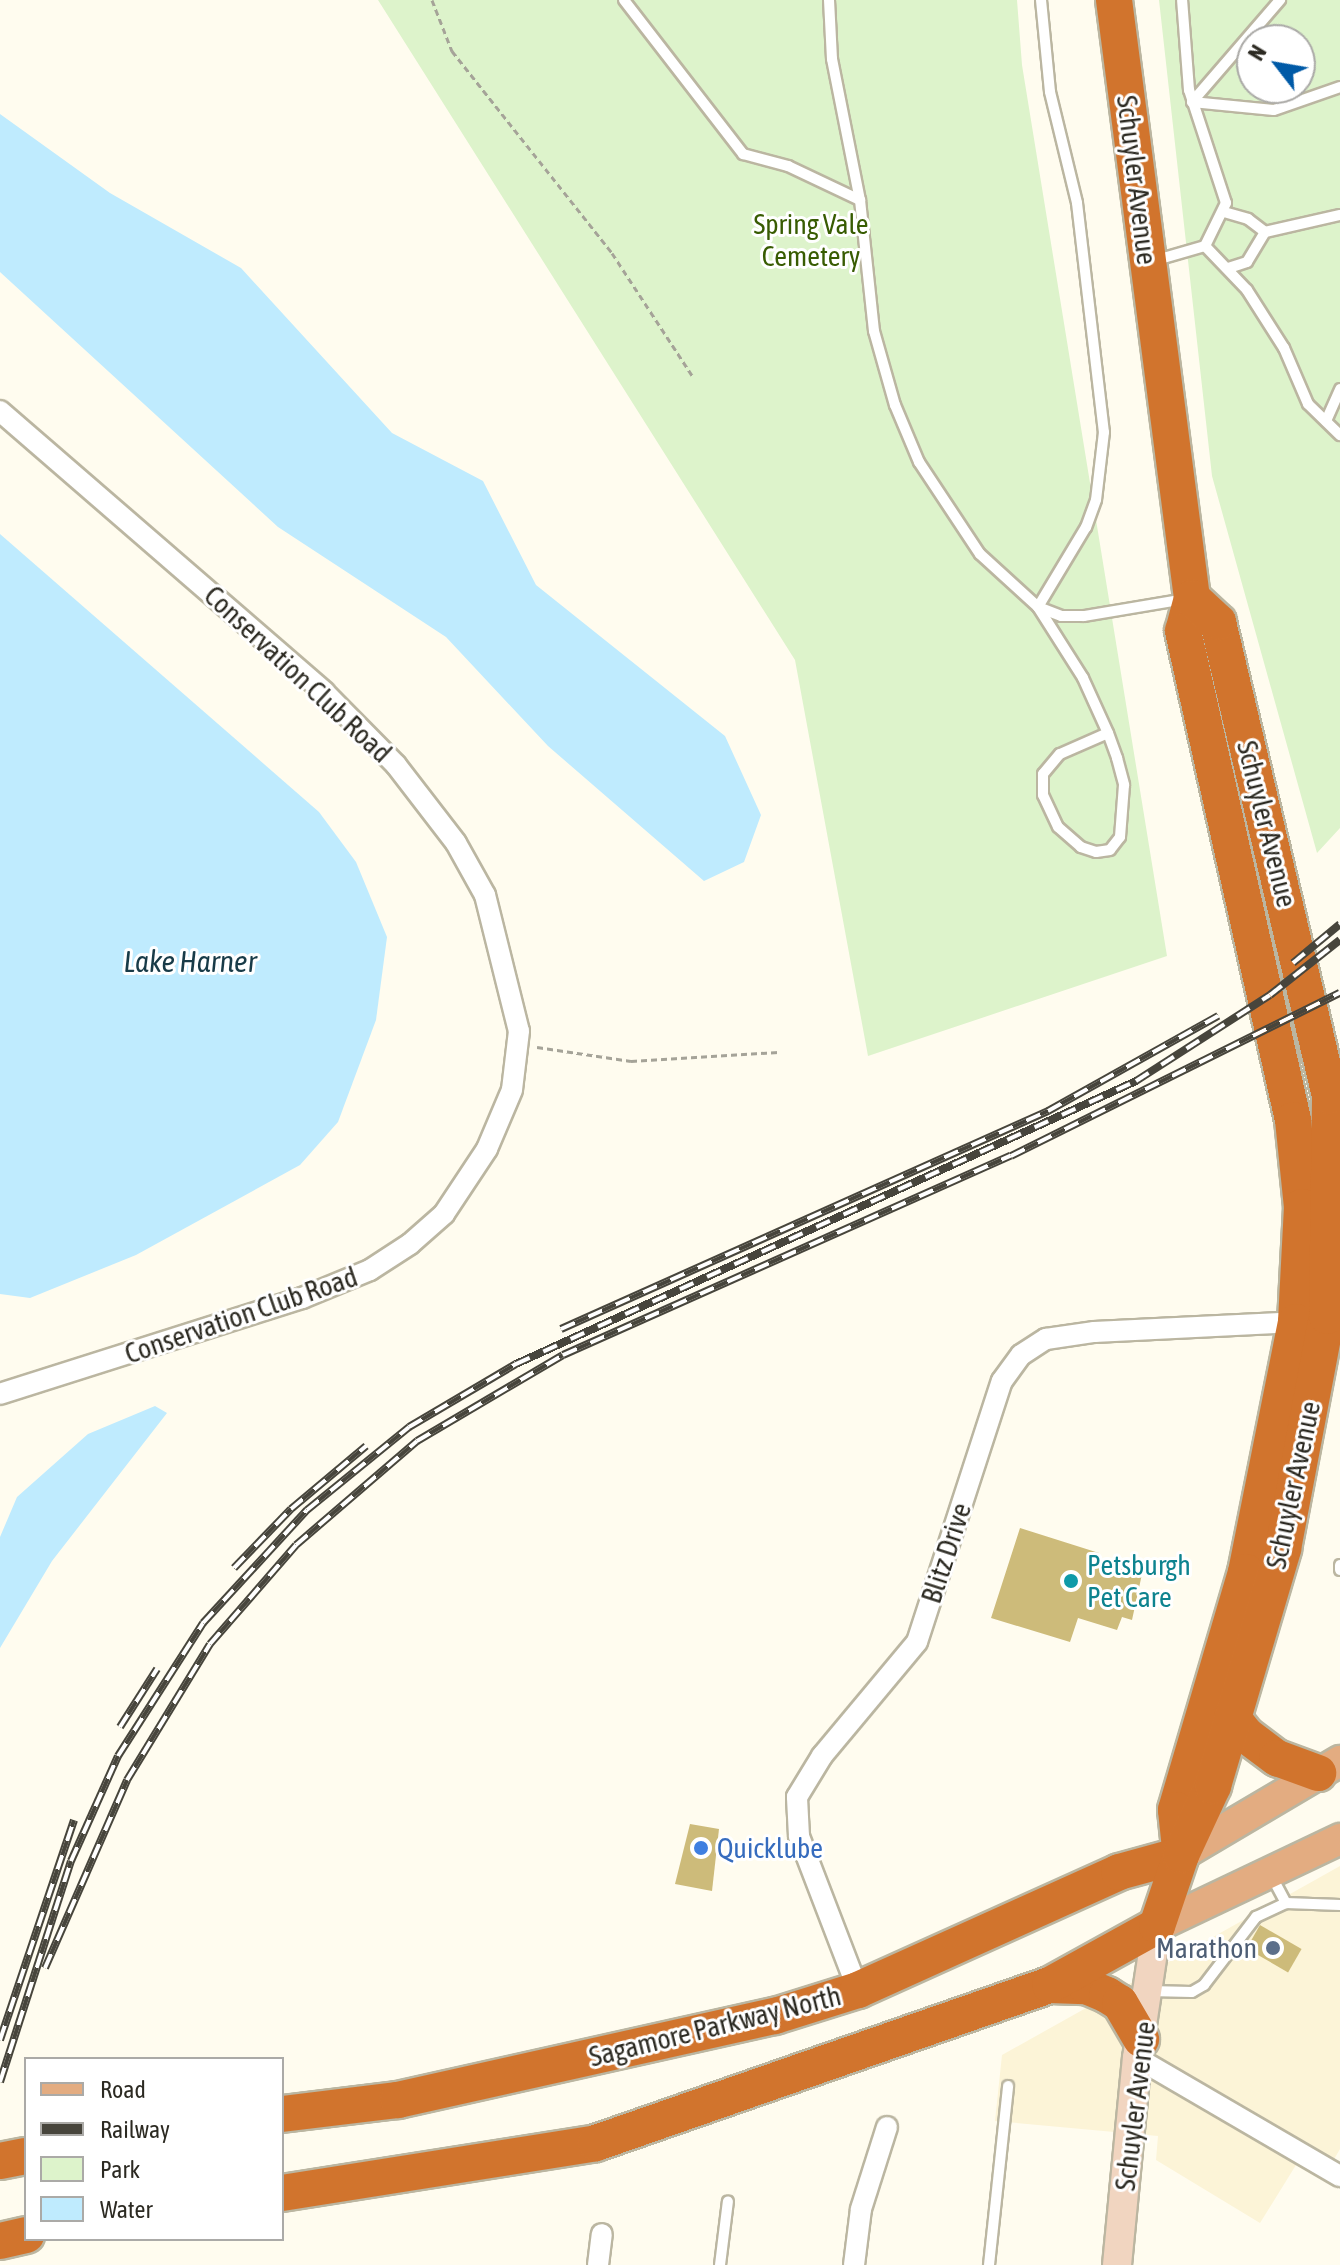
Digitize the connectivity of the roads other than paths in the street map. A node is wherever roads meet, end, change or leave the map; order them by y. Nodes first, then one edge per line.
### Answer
1 (624, 0) edge
2 (829, 0) edge
3 (1041, 0) edge
4 (1114, 0) edge
5 (1182, 0) edge
6 (1280, 0) edge
7 (1340, 87) edge
8 (1192, 102) junction
9 (860, 200) junction
10 (1224, 212) junction
11 (1340, 215) edge
12 (1265, 232) junction
13 (1205, 246) junction
14 (1147, 263) junction
15 (1229, 268) junction
16 (1340, 389) edge
17 (0, 411) edge
18 (1326, 421) junction
19 (1340, 435) edge
20 (1192, 598) junction
21 (1038, 607) junction
22 (1108, 733) junction
23 (1321, 1317) edge
24 (0, 1394) edge
25 (1232, 1717) junction
26 (1329, 1767) edge
27 (1340, 1839) edge
28 (1181, 1855) junction
29 (1271, 1875) junction
30 (1286, 1903) junction
31 (1340, 1905) edge
32 (1157, 1926) junction
33 (1050, 1985) junction
34 (858, 1990) junction
35 (1149, 1991) junction
36 (1139, 2048) junction
37 (1008, 2086) dead end
38 (284, 2114) edge
39 (887, 2127) dead end
40 (24, 2156) edge
41 (0, 2161) edge
42 (1340, 2176) edge
43 (284, 2193) edge
44 (728, 2201) dead end
45 (602, 2234) dead end
46 (24, 2235) edge
47 (0, 2241) edge
48 (598, 2265) edge
49 (720, 2265) edge
50 (854, 2265) edge
51 (989, 2265) edge
52 (1117, 2265) edge

1 - 9 lane
2 - 9 lane
3 - 21 lane
4 - 14 highway, Schuyler Avenue
5 - 8 lane
6 - 8 lane
7 - 8 lane
8 - 10 lane
9 - 21 lane
10 - 12 lane
10 - 13 lane
11 - 12 lane
12 - 15 lane
13 - 14 lane
13 - 15 lane
14 - 20 highway, Schuyler Avenue
15 - 18 lane
16 - 18 lane
17 - 24 street, Conservation Club Road
18 - 19 lane
20 - 21 lane
20 - 23 highway, Schuyler Avenue
21 - 22 lane
22 - 22 lane
23 - 25 highway, Schuyler Avenue
23 - 28 highway, Schuyler Avenue
23 - 34 street, Blitz Drive
25 - 26 highway
25 - 28 highway, Schuyler Avenue
26 - 28 main road, Sagamore Parkway North
27 - 29 main road
28 - 32 highway, Schuyler Avenue
28 - 34 highway, Sagamore Parkway North
29 - 30 lane
29 - 32 main road
30 - 31 lane
30 - 35 lane
32 - 33 highway
32 - 35 main road, Schuyler Avenue
33 - 36 highway
33 - 43 highway
34 - 38 highway, Sagamore Parkway North
35 - 36 main road, Schuyler Avenue
36 - 42 street
36 - 52 main road, Schuyler Avenue
37 - 51 lane
39 - 50 street
40 - 41 highway
44 - 49 lane
45 - 48 street
46 - 47 highway

